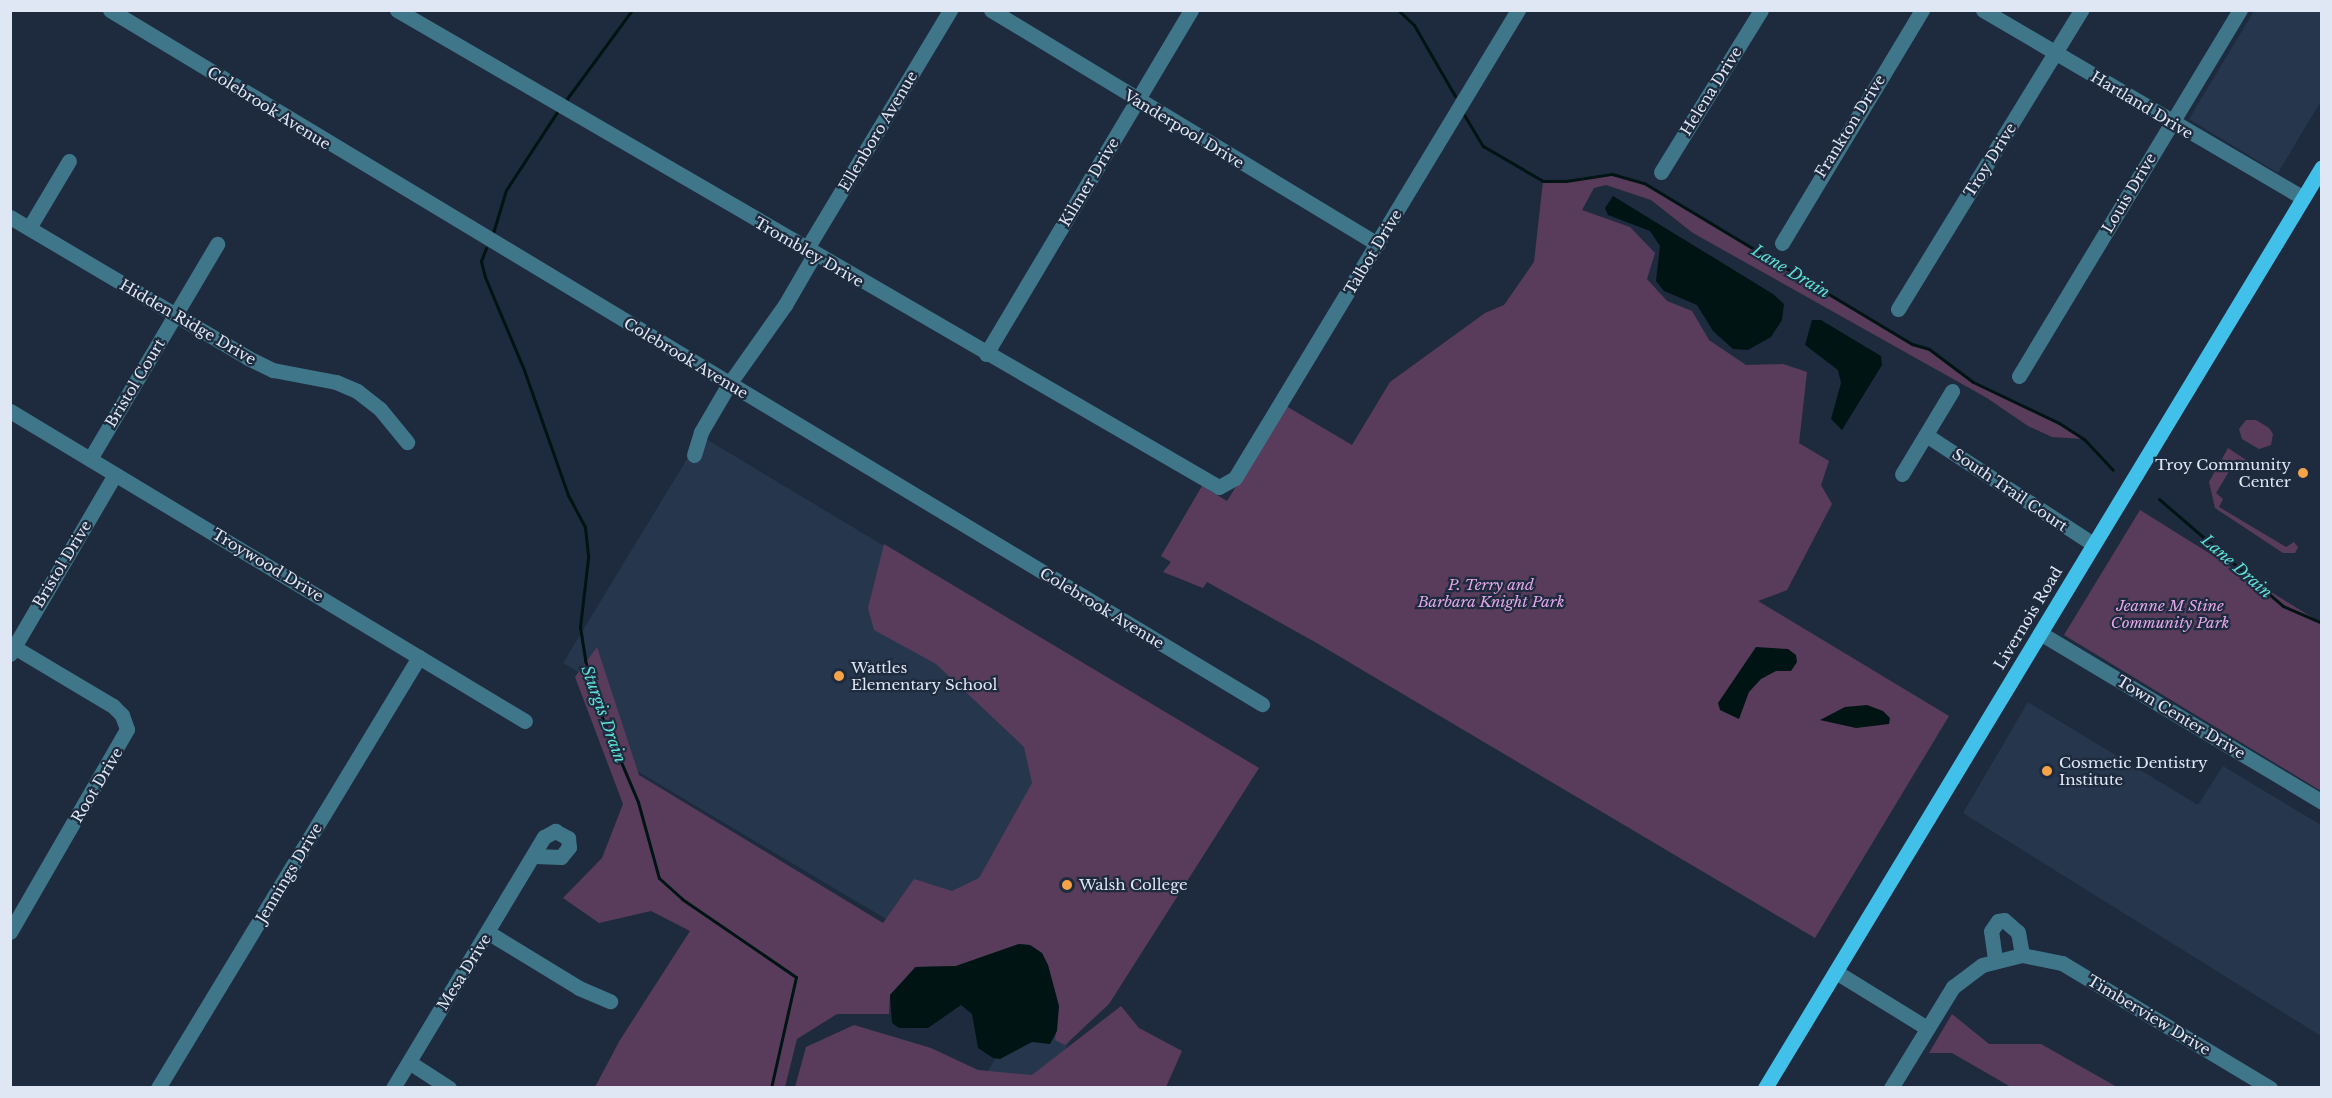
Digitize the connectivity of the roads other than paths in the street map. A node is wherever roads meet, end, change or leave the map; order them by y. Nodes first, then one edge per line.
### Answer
1 (110, 10) edge
2 (397, 10) edge
3 (950, 10) edge
4 (991, 10) edge
5 (1191, 10) edge
6 (1518, 10) edge
7 (1761, 10) edge
8 (1922, 10) edge
9 (1983, 10) edge
10 (2082, 10) edge
11 (2240, 10) edge
12 (2055, 54) junction
13 (1137, 101) junction
14 (2171, 123) junction
15 (69, 161) dead end
16 (2322, 167) edge
17 (1661, 172) dead end
18 (2303, 198) junction
19 (10, 217) edge
20 (29, 228) junction
21 (1782, 243) dead end
22 (217, 244) dead end
23 (1378, 244) junction
24 (810, 253) junction
25 (1898, 309) dead end
26 (175, 316) junction
27 (986, 354) junction
28 (2019, 376) dead end
29 (729, 384) junction
30 (1952, 391) dead end
31 (10, 411) edge
32 (1926, 435) junction
33 (407, 442) dead end
34 (694, 455) dead end
35 (90, 459) junction
36 (115, 474) junction
37 (1902, 474) dead end
38 (1222, 487) joint
39 (2094, 544) junction
40 (2040, 633) junction
41 (12, 651) edge
42 (419, 657) junction
43 (1262, 704) dead end
44 (525, 721) dead end
45 (2322, 802) edge
46 (535, 856) dead end
47 (10, 932) edge
48 (489, 933) junction
49 (2022, 955) junction
50 (1995, 959) junction
51 (1836, 972) junction
52 (610, 1002) dead end
53 (1927, 1028) junction
54 (409, 1062) junction
55 (158, 1088) edge
56 (393, 1088) edge
57 (449, 1088) edge
58 (1765, 1088) edge
59 (1891, 1088) edge
60 (2270, 1088) edge

1 - 29 street, Colebrook Avenue
2 - 24 street, Trombley Drive
3 - 24 street, Ellenboro Avenue
4 - 13 street, Vanderpool Drive
5 - 13 street, Kilmer Drive
6 - 23 street, Talbot Drive
7 - 17 street, Helena Drive
8 - 21 street, Frankton Drive
9 - 12 street, Hartland Drive
10 - 12 street, Troy Drive
11 - 14 street, Louis Drive
12 - 14 street, Hartland Drive
12 - 25 street, Troy Drive
13 - 23 street, Vanderpool Drive
13 - 27 street, Kilmer Drive
14 - 18 street, Hartland Drive
14 - 28 street, Louis Drive
15 - 20 street
16 - 18 main road, Livernois Road
18 - 39 main road, Livernois Road
19 - 20 street, Hidden Ridge Drive
20 - 26 street, Hidden Ridge Drive
22 - 26 street, Bristol Court
23 - 38 street, Talbot Drive
24 - 27 street, Trombley Drive
24 - 29 street, Ellenboro Avenue
26 - 33 street, Hidden Ridge Drive
26 - 35 street, Bristol Court
27 - 38 street, Trombley Drive
29 - 34 street, Ellenboro Avenue
29 - 43 street, Colebrook Avenue
30 - 32 street
31 - 35 street, Troywood Drive
32 - 37 street
32 - 39 street, South Trail Court
35 - 36 street, Troywood Drive
36 - 41 street, Bristol Drive
36 - 42 street, Troywood Drive
39 - 40 main road, Livernois Road
40 - 45 street, Town Center Drive
40 - 51 main road, Livernois Road
41 - 47 street, Root Drive
42 - 44 street, Troywood Drive
42 - 55 street, Jennings Drive
46 - 48 street, Mesa Drive
48 - 52 street
48 - 54 street, Mesa Drive
49 - 50 street, Timberview Drive
49 - 50 street
49 - 60 street, Timberview Drive
50 - 53 street, Timberview Drive
51 - 53 street
51 - 58 main road, Livernois Road
53 - 59 street, Timberview Drive
54 - 56 street, Mesa Drive
54 - 57 street

